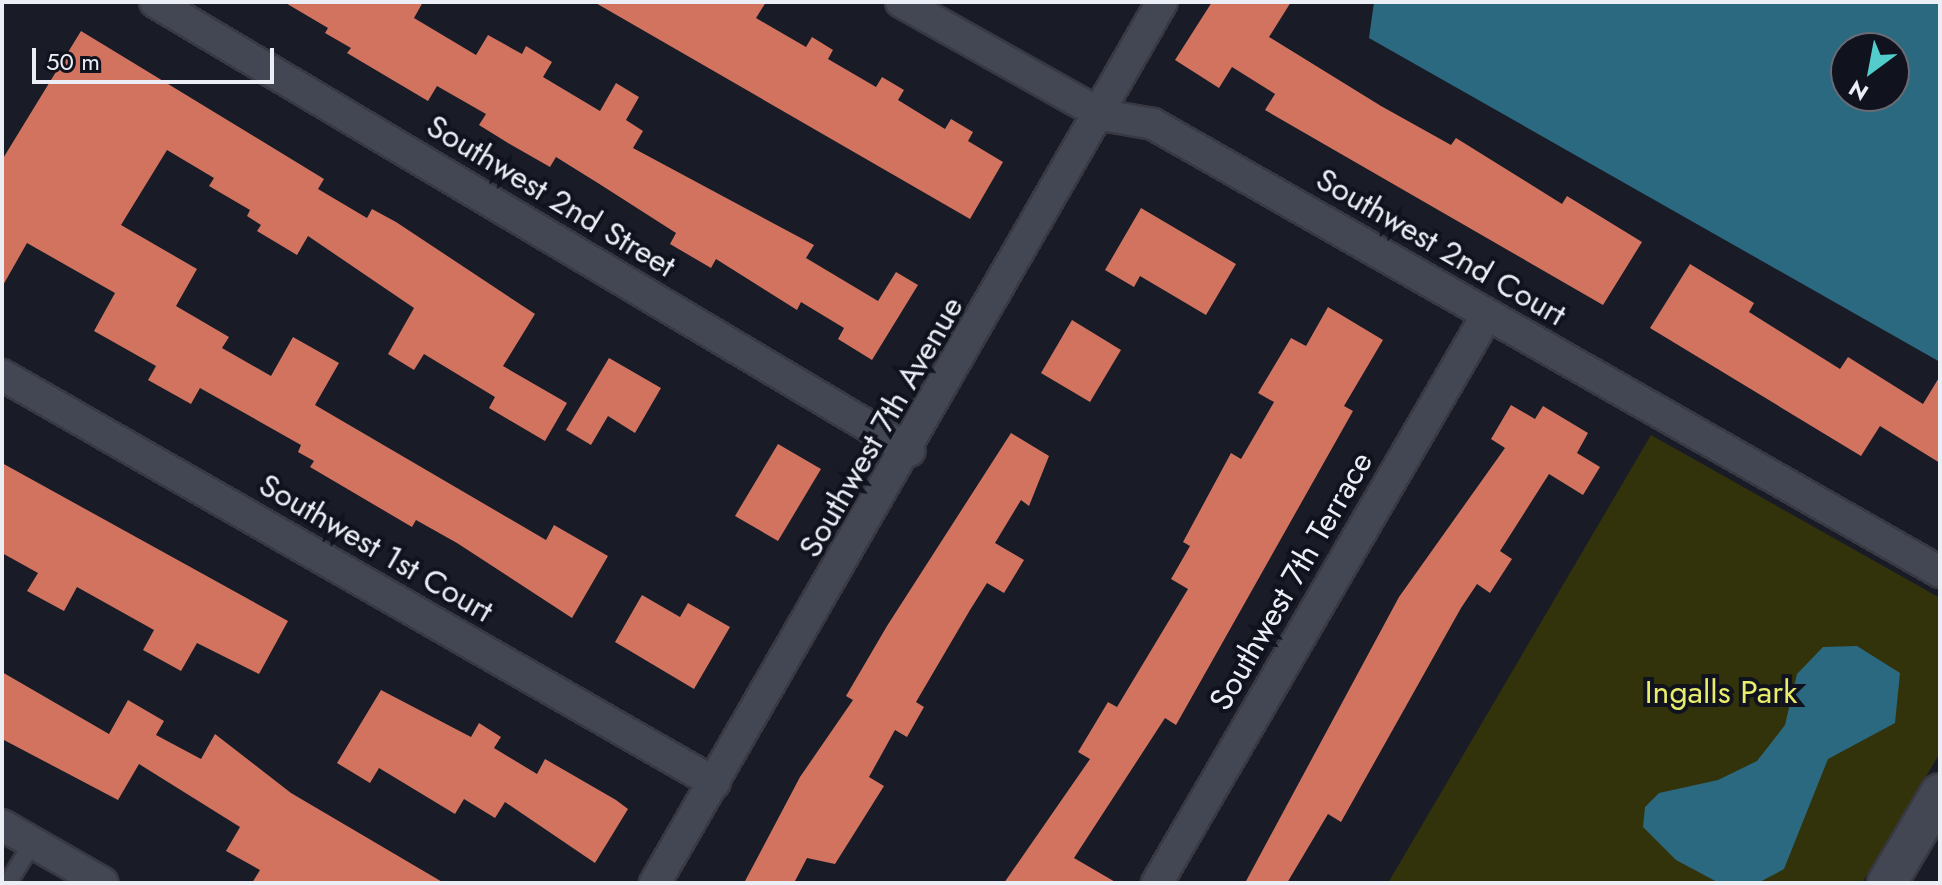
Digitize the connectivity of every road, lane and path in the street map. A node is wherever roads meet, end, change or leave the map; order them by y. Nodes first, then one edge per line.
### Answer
1 (155, 2) edge
2 (901, 2) edge
3 (1162, 2) edge
4 (1102, 115) junction
5 (1487, 315) junction
6 (2, 375) edge
7 (910, 451) junction
8 (1940, 572) edge
9 (715, 783) junction
10 (1940, 793) edge
11 (2, 825) edge
12 (33, 842) junction
13 (8, 883) edge
14 (103, 883) edge
15 (655, 883) edge
16 (1157, 883) edge
17 (1887, 883) edge

1 - 7 street, Southwest 2nd Street
2 - 4 street, Southwest 2nd Court
3 - 4 street, Southwest 7th Avenue
4 - 5 street, Southwest 2nd Court
4 - 7 street, Southwest 7th Avenue
5 - 8 street, Southwest 2nd Court
5 - 16 street, Southwest 7th Terrace
6 - 9 street, Southwest 1st Court
7 - 9 street, Southwest 7th Avenue
9 - 15 street, Southwest 7th Avenue
10 - 17 street
11 - 12 street
12 - 13 lane
12 - 14 street

